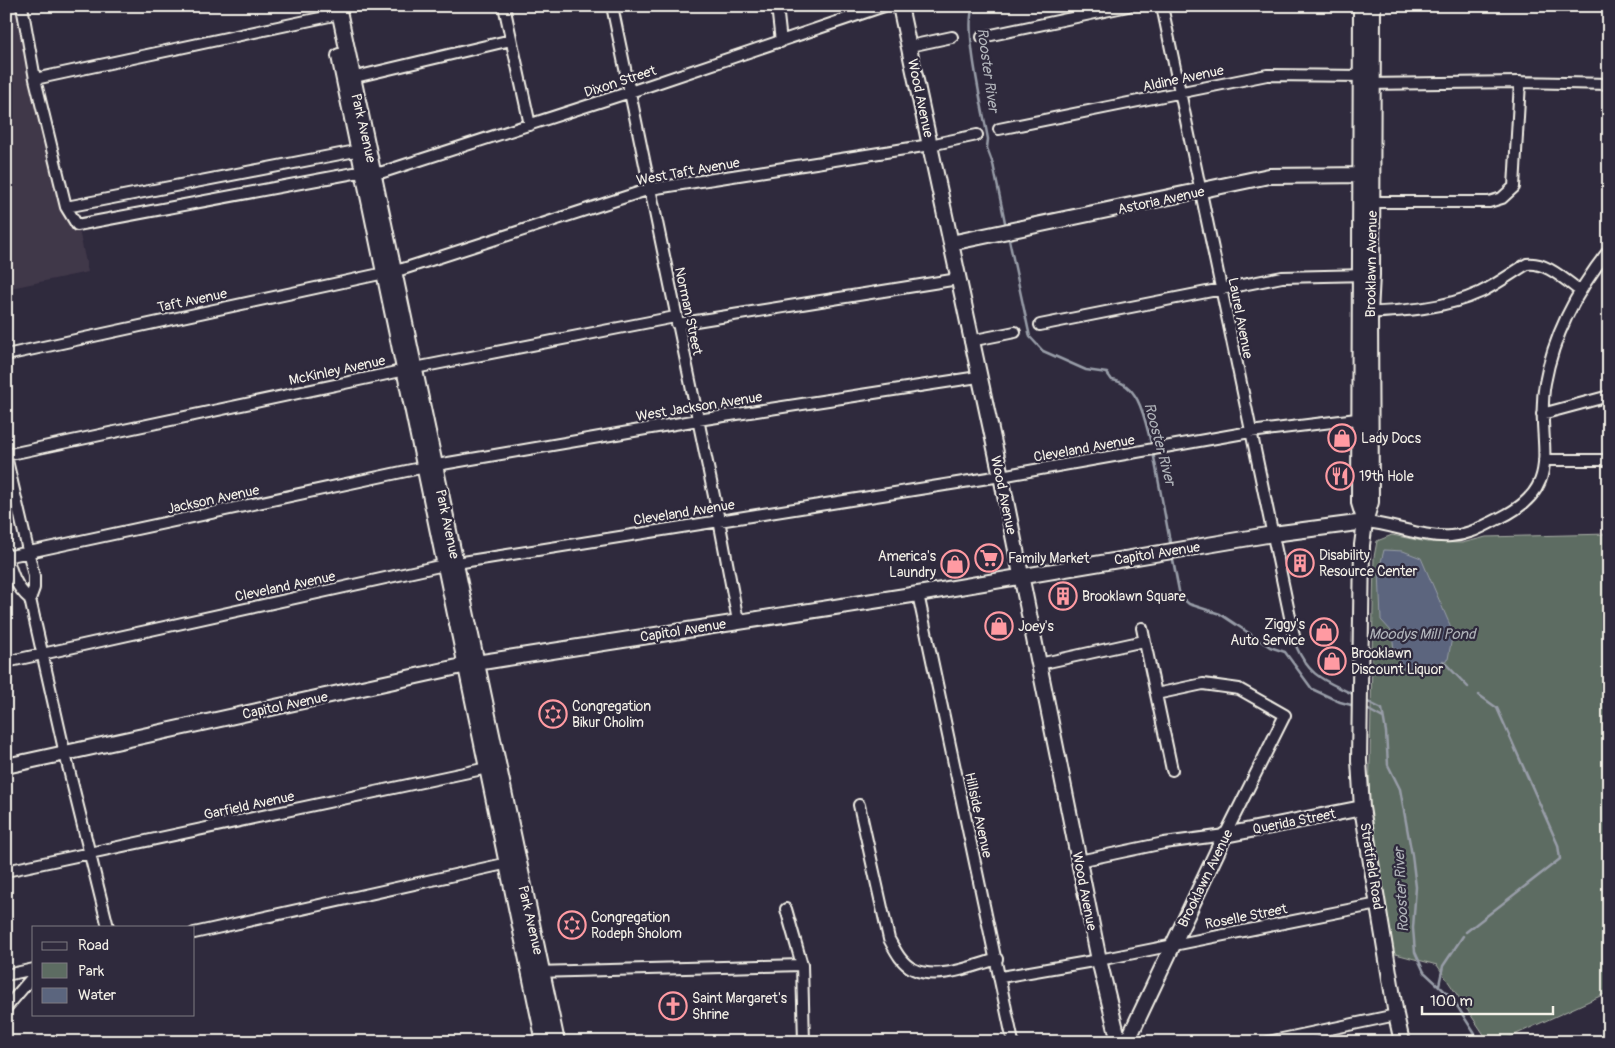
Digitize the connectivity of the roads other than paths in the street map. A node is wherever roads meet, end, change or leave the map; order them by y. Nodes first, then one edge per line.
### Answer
1 (22, 6) edge
2 (504, 6) edge
3 (612, 6) edge
4 (777, 6) edge
5 (884, 6) edge
6 (900, 6) edge
7 (1128, 6) edge
8 (1162, 6) edge
9 (1361, 6) edge
10 (1373, 6) edge
11 (334, 11) edge
12 (952, 37) dead end
13 (982, 37) dead end
14 (510, 40) junction
15 (781, 42) junction
16 (910, 46) junction
17 (348, 78) junction
18 (35, 79) junction
19 (1367, 80) junction
20 (1520, 82) junction
21 (1609, 84) edge
22 (630, 92) junction
23 (1179, 93) junction
24 (530, 125) junction
25 (999, 129) dead end
26 (976, 135) dead end
27 (930, 145) junction
28 (363, 150) junction
29 (369, 172) junction
30 (1367, 175) junction
31 (650, 189) junction
32 (1203, 191) junction
33 (1367, 202) junction
34 (66, 207) junction
35 (951, 242) junction
36 (1609, 250) edge
37 (389, 272) junction
38 (1366, 275) junction
39 (958, 279) junction
40 (1221, 290) junction
41 (1579, 290) junction
42 (1365, 313) junction
43 (676, 321) junction
44 (1040, 325) dead end
45 (1015, 332) dead end
46 (970, 341) junction
47 (6, 355) edge
48 (410, 369) junction
49 (978, 377) junction
50 (1609, 396) edge
51 (1542, 414) junction
52 (1365, 418) junction
53 (698, 420) junction
54 (1250, 432) junction
55 (6, 455) edge
56 (1544, 460) junction
57 (1609, 460) edge
58 (430, 466) junction
59 (1000, 476) junction
60 (719, 520) junction
61 (1364, 522) junction
62 (1272, 534) junction
63 (29, 552) junction
64 (6, 556) edge
65 (450, 564) junction
66 (1020, 576) junction
67 (918, 594) junction
68 (30, 599) junction
69 (738, 621) junction
70 (1142, 628) dead end
71 (1294, 636) dead end
72 (1144, 641) junction
73 (42, 654) junction
74 (6, 662) edge
75 (470, 664) junction
76 (1039, 664) junction
77 (1361, 689) joint
78 (1156, 694) junction
79 (64, 754) junction
80 (6, 766) edge
81 (491, 767) junction
82 (1172, 770) dead end
83 (859, 805) dead end
84 (1362, 808) junction
85 (1225, 835) junction
86 (89, 854) junction
87 (1079, 860) junction
88 (512, 863) junction
89 (6, 872) edge
90 (1378, 904) junction
91 (786, 909) dead end
92 (108, 926) edge
93 (195, 933) edge
94 (1173, 945) junction
95 (997, 960) junction
96 (1099, 960) junction
97 (802, 965) junction
98 (32, 969) edge
99 (543, 971) junction
100 (528, 973) junction
101 (6, 975) edge
102 (32, 977) edge
103 (1001, 977) junction
104 (6, 1008) edge
105 (1396, 1015) junction
106 (544, 1042) edge
107 (557, 1042) edge
108 (804, 1042) edge
109 (1013, 1042) edge
110 (1119, 1042) edge
111 (1127, 1042) edge
112 (1268, 1042) edge
113 (1402, 1042) edge

1 - 18 street
2 - 14 street
3 - 22 street, Norman Street
4 - 15 street
5 - 15 street, Dixon Street
6 - 16 main road, Wood Avenue
7 - 13 street
8 - 23 street, Laurel Avenue
9 - 19 main road, Brooklawn Avenue
10 - 19 main road, Brooklawn Avenue
11 - 17 main road, Park Avenue
11 - 18 street
12 - 16 street
14 - 17 street
14 - 24 street
15 - 22 street, Dixon Street
16 - 27 main road, Wood Avenue
17 - 28 main road, Park Avenue
18 - 34 street
19 - 20 street, Aldine Avenue
19 - 23 street, Aldine Avenue
19 - 30 main road, Brooklawn Avenue
20 - 21 street, Aldine Avenue
20 - 33 street
22 - 24 street, Dixon Street
22 - 31 street, Norman Street
23 - 25 street, Aldine Avenue
23 - 32 street, Laurel Avenue
24 - 29 street, Dixon Street
26 - 27 street, West Taft Avenue
27 - 31 street, West Taft Avenue
27 - 35 main road, Wood Avenue
28 - 29 main road, Park Avenue
28 - 34 street
29 - 34 street, Dixon Street
29 - 37 main road, Park Avenue
30 - 32 main road, Astoria Avenue
30 - 33 main road, Brooklawn Avenue
31 - 37 street, West Taft Avenue
31 - 43 street, Norman Street
32 - 35 main road, Astoria Avenue
32 - 40 street, Laurel Avenue
33 - 38 main road, Brooklawn Avenue
35 - 39 main road, Wood Avenue
36 - 41 street
37 - 47 street, Taft Avenue
37 - 48 main road, Park Avenue
38 - 40 street
38 - 42 main road, Brooklawn Avenue
39 - 43 street, McKinley Avenue
39 - 46 main road, Wood Avenue
40 - 44 street
40 - 54 street, Laurel Avenue
41 - 42 street
41 - 51 street
42 - 52 main road, Brooklawn Avenue
43 - 48 street, McKinley Avenue
43 - 53 street, Norman Street
45 - 46 street
46 - 49 main road, Wood Avenue
48 - 55 street, McKinley Avenue
48 - 58 main road, Park Avenue
49 - 53 street, West Jackson Avenue
49 - 59 main road, Wood Avenue
50 - 51 street
51 - 56 street
52 - 54 street, Cleveland Avenue
52 - 61 main road, Brooklawn Avenue
53 - 58 street, West Jackson Avenue
53 - 60 street, Norman Street
54 - 59 street, Cleveland Avenue
54 - 62 street, Laurel Avenue
55 - 63 street
56 - 57 street
56 - 61 street
58 - 63 street, Jackson Avenue
58 - 65 main road, Park Avenue
59 - 60 street, Cleveland Avenue
59 - 66 main road, Wood Avenue
60 - 65 street, Cleveland Avenue
60 - 69 street, Norman Street
61 - 62 main road, Capitol Avenue
61 - 77 main road, Brooklawn Avenue
62 - 66 main road, Capitol Avenue
62 - 71 street, Laurel Avenue
63 - 64 street, Jackson Avenue
63 - 68 street
64 - 68 street
65 - 73 street, Cleveland Avenue
65 - 75 main road, Park Avenue
66 - 67 main road, Capitol Avenue
66 - 76 main road, Wood Avenue
67 - 69 main road, Capitol Avenue
67 - 95 street, Hillside Avenue
68 - 73 street
69 - 75 main road, Capitol Avenue
70 - 72 street
72 - 76 street
72 - 78 street
73 - 74 street, Cleveland Avenue
73 - 79 street
75 - 79 main road, Capitol Avenue
75 - 81 main road, Park Avenue
76 - 87 main road, Wood Avenue
77 - 84 main road, Stratfield Road
78 - 82 street
78 - 85 street, Brooklawn Avenue
79 - 80 main road, Capitol Avenue
79 - 86 street
81 - 86 street, Garfield Avenue
81 - 88 main road, Park Avenue
83 - 95 street
84 - 85 main road, Querida Street
84 - 90 main road, Stratfield Road
85 - 87 street, Querida Street
85 - 94 main road, Brooklawn Avenue
86 - 89 street, Garfield Avenue
86 - 92 street
87 - 96 main road, Wood Avenue
88 - 93 street
88 - 99 main road, Park Avenue
88 - 100 main road, Park Avenue
90 - 94 street, Roselle Street
90 - 105 main road, Stratfield Road
91 - 97 street
94 - 96 street, Roselle Street
94 - 111 main road, Brooklawn Avenue
95 - 103 street, Hillside Avenue
96 - 103 street, Roselle Street
96 - 110 main road, Wood Avenue
97 - 99 street
97 - 108 street
98 - 101 street
99 - 100 street
99 - 107 main road, Park Avenue
100 - 106 main road, Park Avenue
102 - 104 street
103 - 109 street, Hillside Avenue
105 - 112 street
105 - 113 main road, Stratfield Road

